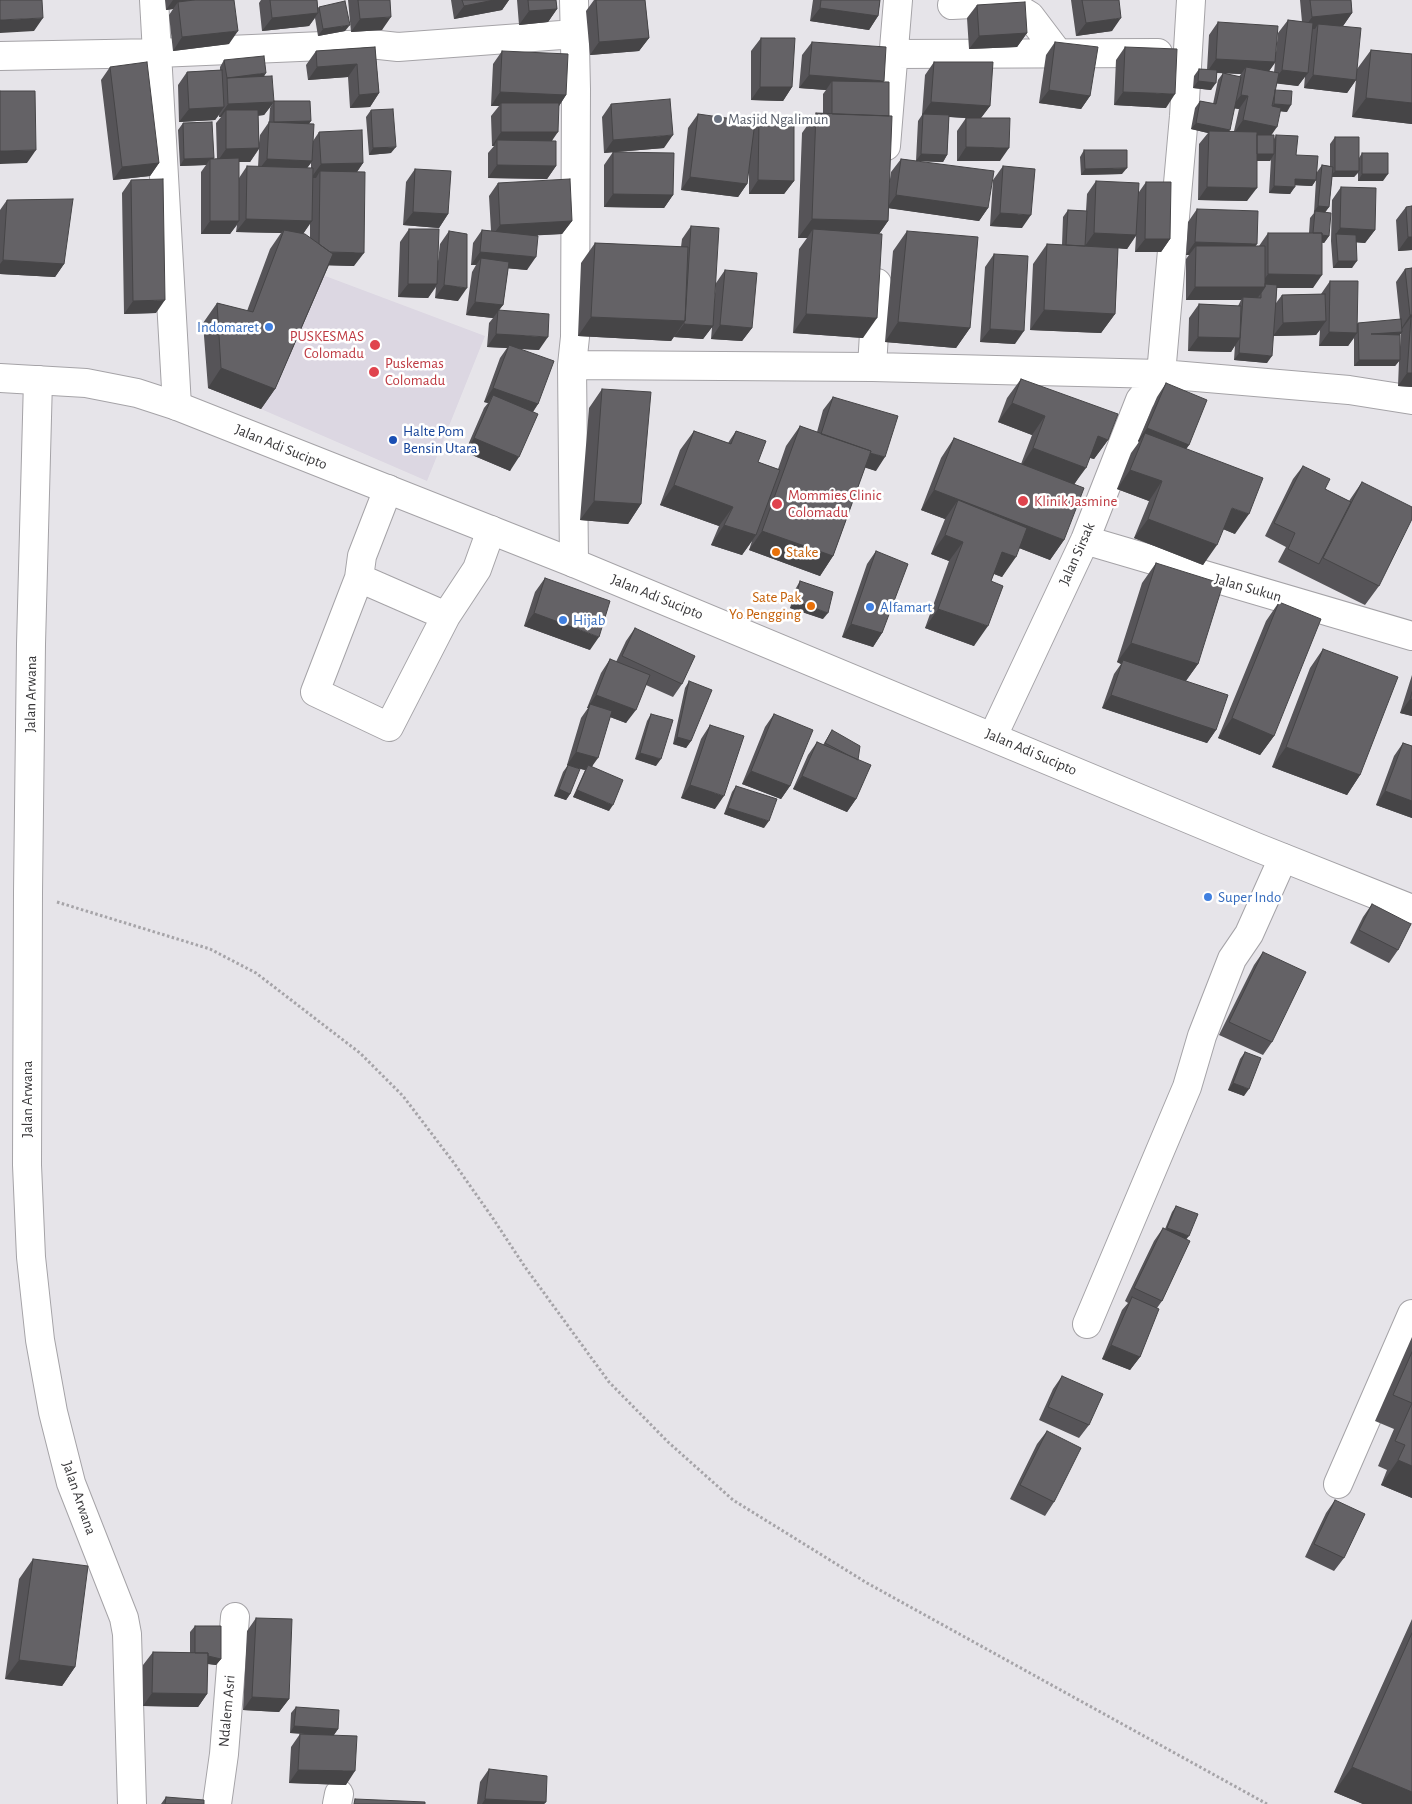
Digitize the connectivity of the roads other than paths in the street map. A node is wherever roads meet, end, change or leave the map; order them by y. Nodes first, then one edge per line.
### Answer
1 (154, 0) edge
2 (574, 0) edge
3 (898, 0) edge
4 (1191, 0) edge
5 (952, 4) dead end
6 (575, 34) junction
7 (158, 53) junction
8 (1058, 53) junction
9 (1188, 53) junction
10 (892, 54) junction
11 (0, 56) edge
12 (885, 172) edge
13 (879, 260) edge
14 (572, 365) junction
15 (872, 367) junction
16 (1161, 374) junction
17 (0, 378) edge
18 (38, 380) junction
19 (1412, 400) edge
20 (177, 406) junction
21 (388, 489) junction
22 (491, 530) junction
23 (1085, 540) junction
24 (574, 563) junction
25 (359, 578) junction
26 (446, 616) junction
27 (1412, 636) edge
28 (994, 736) junction
29 (1283, 858) junction
30 (1412, 909) edge
31 (1412, 1314) edge
32 (1087, 1324) dead end
33 (1338, 1484) dead end
34 (235, 1617) dead end
35 (132, 1804) edge
36 (217, 1804) edge

1 - 7 main road
2 - 6 main road
3 - 10 main road
4 - 9 main road
5 - 8 main road
6 - 7 main road
6 - 14 main road
7 - 11 main road
7 - 20 main road
8 - 9 main road
8 - 10 main road
9 - 16 main road
10 - 12 main road
13 - 15 main road
14 - 15 main road
14 - 24 main road
15 - 16 main road
16 - 19 main road
16 - 23 main road, Jalan Sirsak
17 - 18 main road, Jalan Adi Sucipto
18 - 20 main road, Jalan Adi Sucipto
18 - 35 main road, Jalan Arwana
20 - 21 main road, Jalan Adi Sucipto
21 - 22 main road, Jalan Adi Sucipto
21 - 25 main road
22 - 24 main road, Jalan Adi Sucipto
22 - 26 main road
23 - 27 main road, Jalan Sukun
23 - 28 main road, Jalan Sirsak
24 - 28 main road, Jalan Adi Sucipto
25 - 26 main road
25 - 26 main road
28 - 29 main road, Jalan Adi Sucipto
29 - 30 main road, Jalan Adi Sucipto
29 - 32 main road
31 - 33 main road
34 - 36 main road, Ndalem Asri

